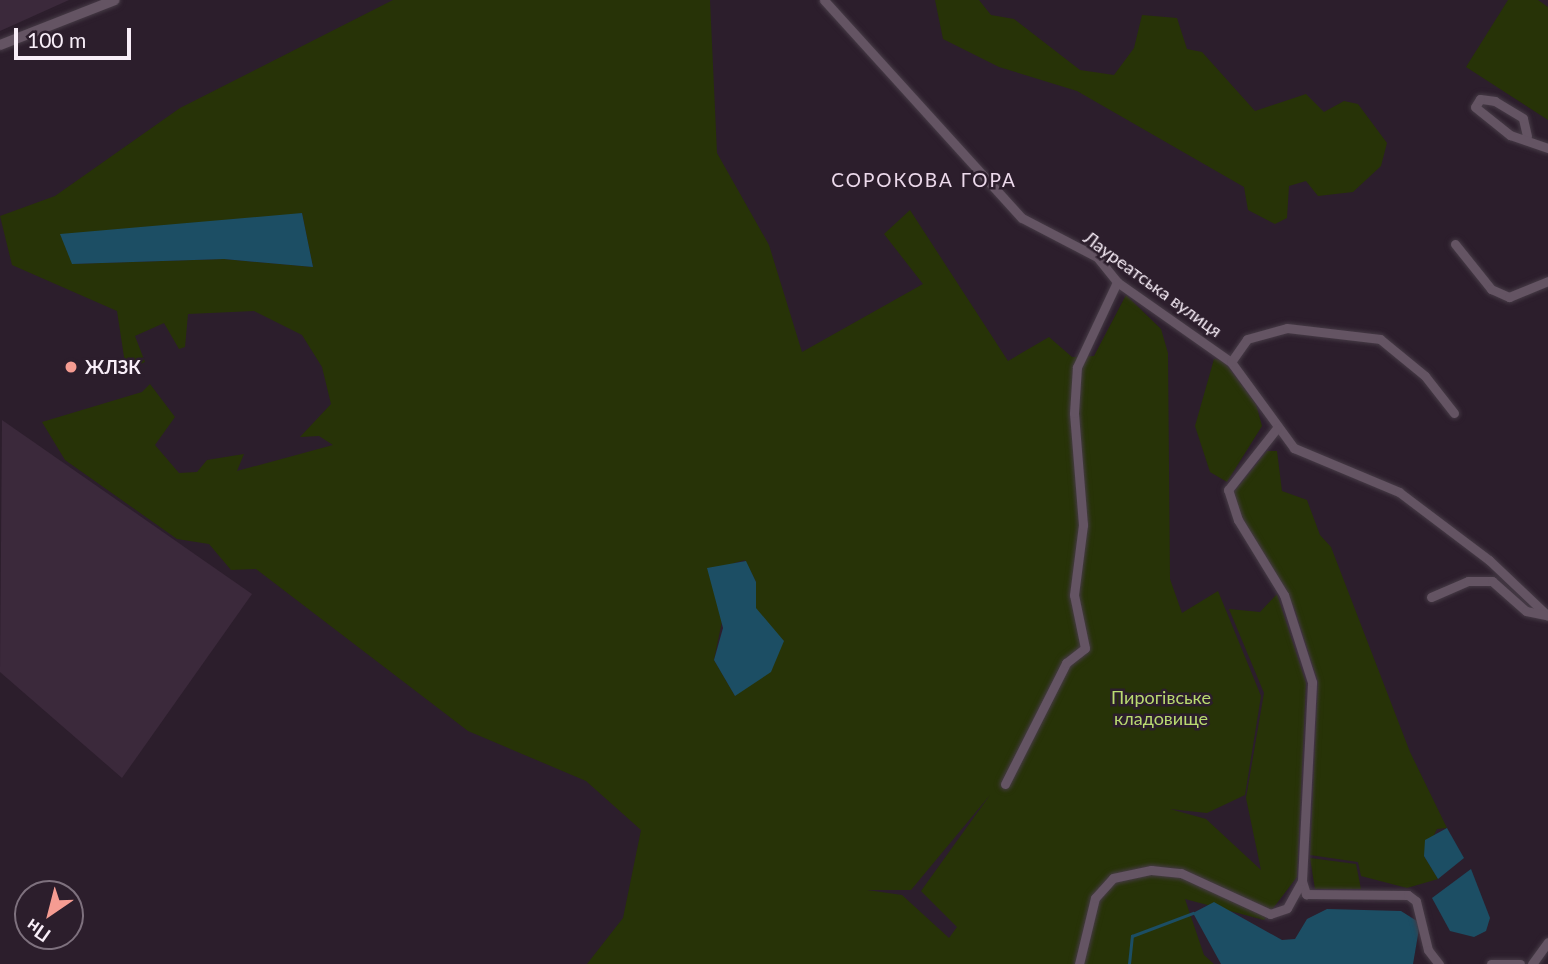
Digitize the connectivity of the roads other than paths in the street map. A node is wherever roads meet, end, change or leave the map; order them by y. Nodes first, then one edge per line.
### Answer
1 (115, 0) edge
2 (824, 0) edge
3 (0, 45) edge
4 (1527, 136) junction
5 (1548, 148) edge
6 (1455, 244) dead end
7 (1548, 281) edge
8 (1117, 282) junction
9 (1231, 362) junction
10 (1454, 413) dead end
11 (1277, 428) junction
12 (1431, 597) dead end
13 (1547, 615) edge
14 (1005, 784) dead end
15 (1302, 881) junction
16 (1306, 894) junction
17 (1293, 897) junction
18 (1548, 942) edge
19 (1080, 964) edge
20 (1439, 964) edge
21 (1491, 964) edge
22 (1520, 964) edge
23 (1532, 964) edge

1 - 3 street
2 - 8 street, Лауреатська вулиця
4 - 4 street
4 - 5 street
6 - 7 street
8 - 9 street, Лауреатська вулиця
8 - 14 street
9 - 10 street
9 - 11 street, Лауреатська вулиця
11 - 13 street, Лауреатська вулиця
11 - 15 street
12 - 13 street
15 - 16 street
15 - 17 street
16 - 17 street
16 - 20 street
17 - 19 street
18 - 23 street
21 - 22 street

